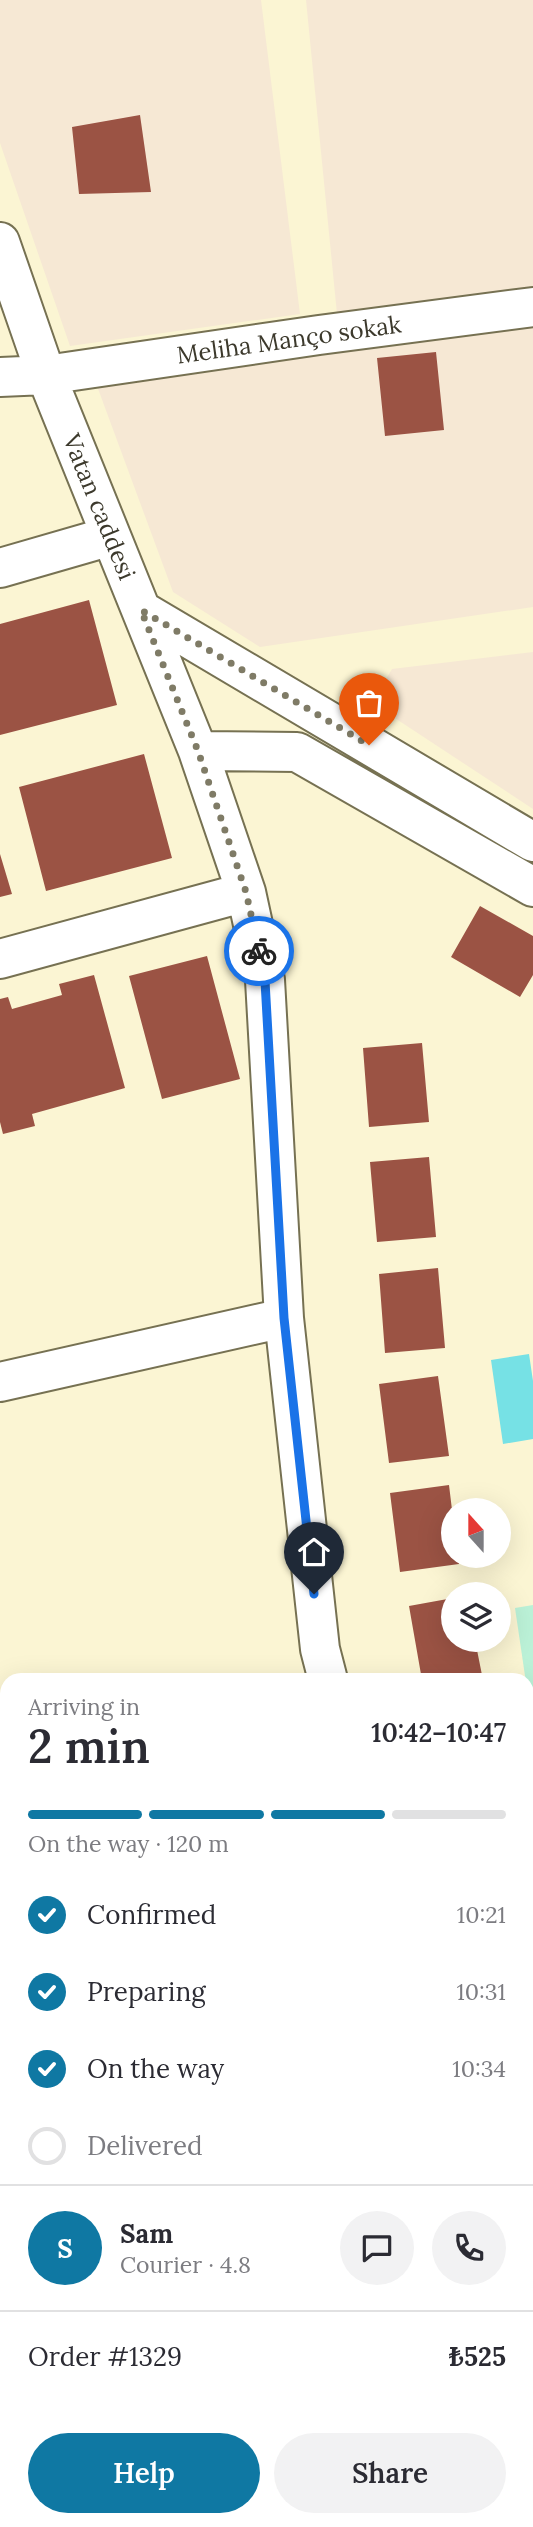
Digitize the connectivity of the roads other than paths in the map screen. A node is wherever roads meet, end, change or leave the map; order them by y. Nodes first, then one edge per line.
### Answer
1 (0, 242) edge
2 (533, 307) edge
3 (46, 375) junction
4 (0, 377) edge
5 (111, 536) junction
6 (0, 568) edge
7 (141, 610) junction
8 (198, 751) junction
9 (533, 842) edge
10 (533, 887) edge
11 (246, 892) junction
12 (0, 959) edge
13 (284, 1318) junction
14 (0, 1382) edge
15 (326, 1673) edge

1 - 3 street, Vatan caddesi
2 - 3 street, Meliha Manço sokak
3 - 4 street, Meliha Manço sokak
3 - 5 street, Vatan caddesi
5 - 6 street
5 - 7 street, Vatan caddesi
7 - 8 street, Vatan caddesi
7 - 9 street
8 - 10 street
8 - 11 street, Vatan caddesi
11 - 12 street
11 - 13 street, Vatan caddesi
13 - 14 street
13 - 15 street, Vatan caddesi

